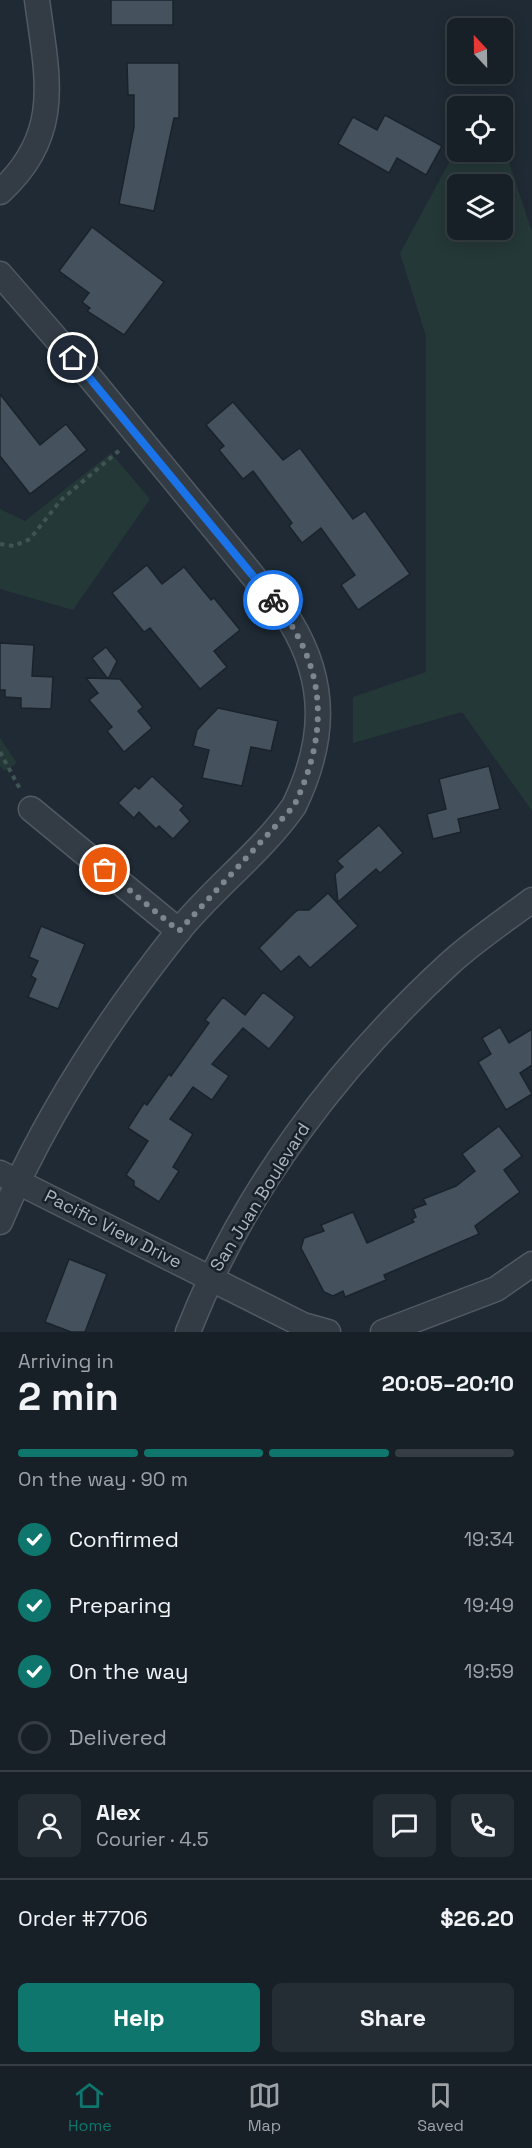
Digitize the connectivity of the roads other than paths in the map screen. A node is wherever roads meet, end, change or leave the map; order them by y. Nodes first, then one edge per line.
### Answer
1 (37, 0) edge
2 (0, 192) edge
3 (0, 274) edge
4 (31, 809) road end
5 (532, 900) edge
6 (179, 931) junction
7 (9, 1177) edge
8 (0, 1222) edge
9 (532, 1263) edge
10 (209, 1277) junction
11 (188, 1332) edge
12 (328, 1332) edge
13 (383, 1332) edge

1 - 2 street
3 - 6 street
4 - 6 street
5 - 10 street, San Juan Boulevard
6 - 7 street
7 - 8 street
7 - 10 street, Pacific View Drive
9 - 13 street
10 - 11 street, San Juan Boulevard
10 - 12 street, Pacific View Drive

